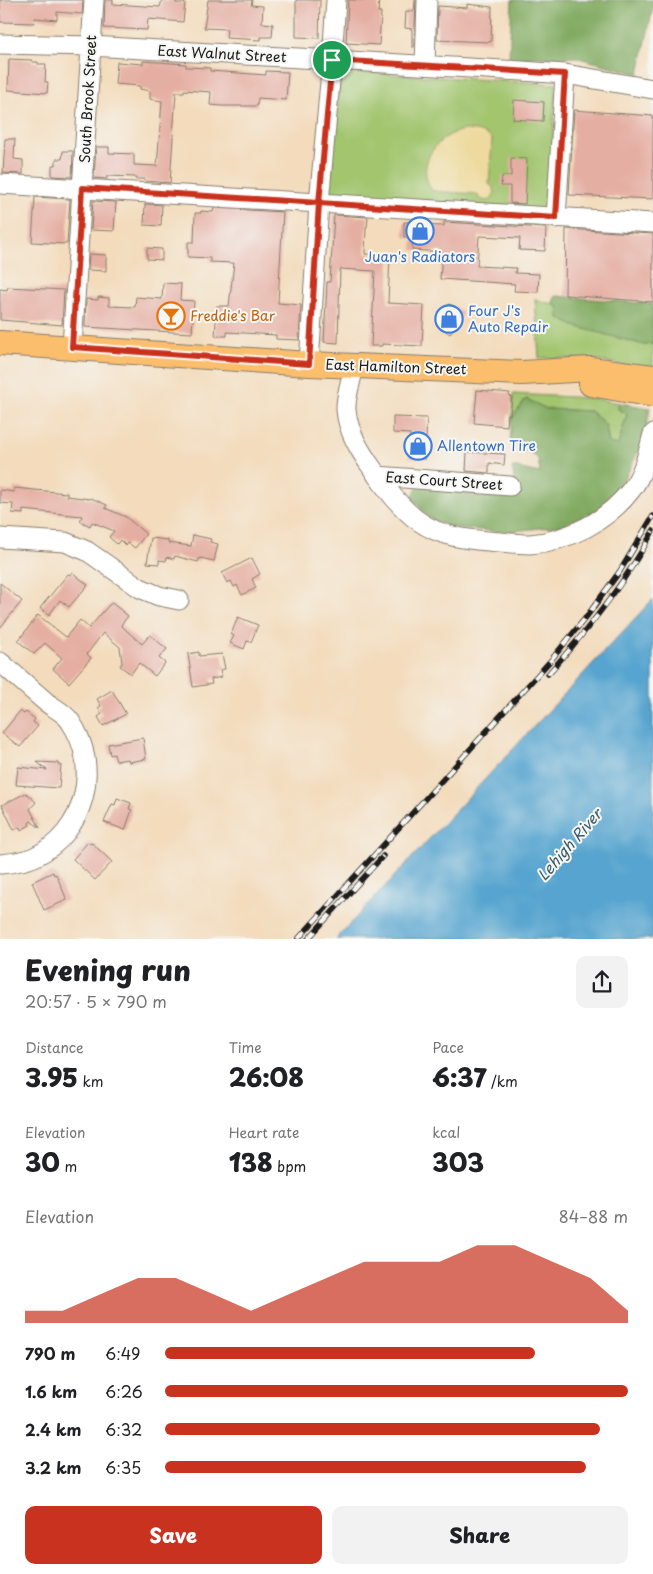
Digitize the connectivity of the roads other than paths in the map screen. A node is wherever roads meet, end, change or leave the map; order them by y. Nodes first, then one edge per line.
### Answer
1 (94, 0) edge
2 (336, 0) edge
3 (427, 0) edge
4 (0, 44) edge
5 (91, 46) junction
6 (332, 60) junction
7 (425, 65) junction
8 (565, 74) junction
9 (653, 89) edge
10 (0, 184) edge
11 (82, 188) junction
12 (319, 203) junction
13 (556, 218) junction
14 (653, 223) edge
15 (0, 343) edge
16 (72, 347) junction
17 (309, 364) junction
18 (354, 366) junction
19 (653, 377) edge
20 (625, 381) junction
21 (653, 396) edge
22 (653, 434) edge
23 (377, 476) junction
24 (510, 486) dead end
25 (0, 538) edge
26 (179, 600) dead end
27 (0, 662) edge
28 (0, 864) edge

1 - 5 street, South Brook Street
2 - 6 street
3 - 7 street
4 - 5 street, East Walnut Street
5 - 6 street, East Walnut Street
5 - 11 street, South Brook Street
6 - 7 street, East Walnut Street
6 - 12 street
7 - 8 street, East Walnut Street
8 - 9 street, East Walnut Street
8 - 13 street
10 - 11 street
11 - 12 street
11 - 16 street, South Brook Street
12 - 13 street
12 - 17 street
13 - 14 street
15 - 16 main road, East Hamilton Street
16 - 17 main road, East Hamilton Street
17 - 18 main road, East Hamilton Street
18 - 20 main road, East Hamilton Street
18 - 23 street
19 - 20 main road
20 - 21 main road
22 - 23 street
23 - 24 street, East Court Street
25 - 26 street
27 - 28 street

